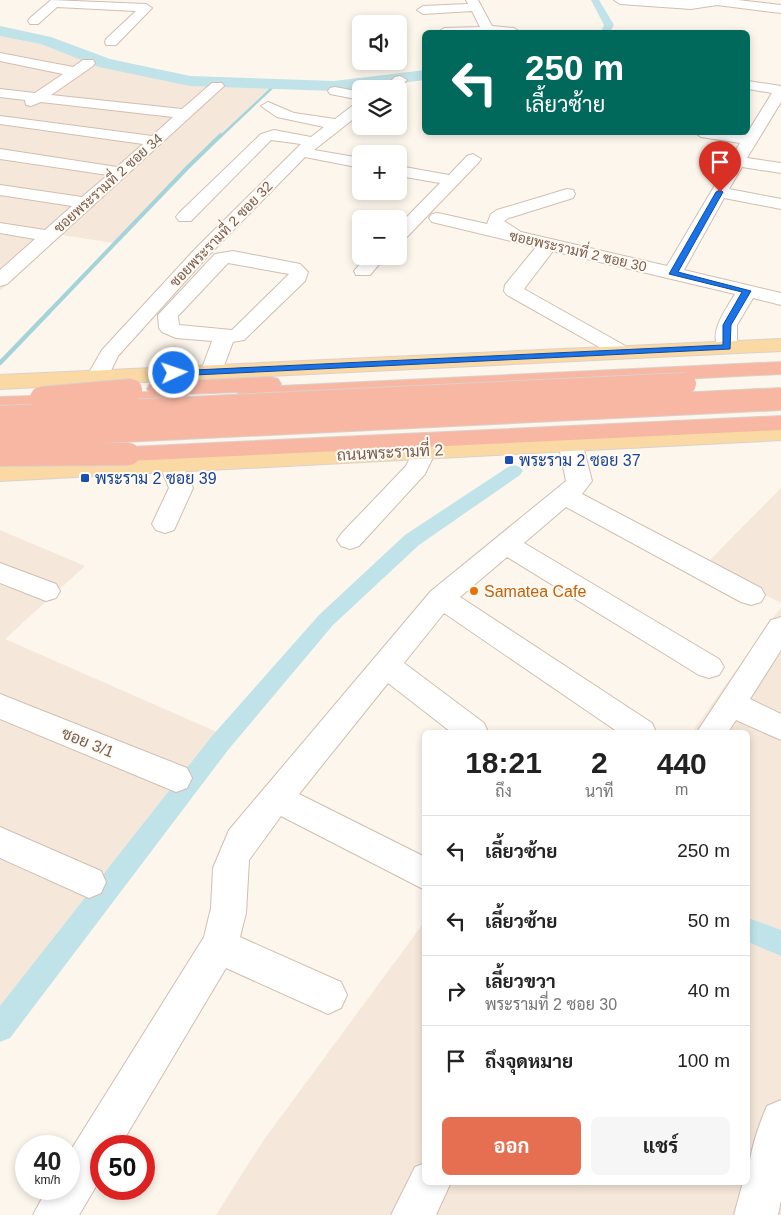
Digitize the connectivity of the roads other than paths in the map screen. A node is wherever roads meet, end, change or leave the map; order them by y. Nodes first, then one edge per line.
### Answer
1 (620, 0) edge
2 (714, 1) edge
3 (56, 2) edge
4 (676, 2) edge
5 (474, 4) edge
6 (780, 9) edge
7 (423, 10) dead end
8 (709, 15) dead end
9 (34, 21) dead end
10 (769, 22) dead end
11 (491, 29) edge
12 (475, 30) edge
13 (111, 42) dead end
14 (0, 56) edge
15 (88, 63) dead end
16 (75, 72) junction
17 (217, 86) dead end
18 (750, 87) edge
19 (335, 91) dead end
20 (0, 93) edge
21 (352, 94) edge
22 (37, 97) junction
23 (268, 106) dead end
24 (768, 106) edge
25 (185, 114) junction
26 (1, 122) edge
27 (350, 122) edge
28 (726, 135) edge
29 (742, 135) edge
30 (750, 138) junction
31 (156, 141) junction
32 (308, 147) junction
33 (0, 154) edge
34 (473, 159) dead end
35 (352, 161) edge
36 (737, 161) junction
37 (781, 168) edge
38 (121, 172) junction
39 (407, 172) edge
40 (451, 180) junction
41 (0, 190) edge
42 (720, 192) junction
43 (568, 194) dead end
44 (86, 203) junction
45 (781, 204) edge
46 (185, 217) dead end
47 (438, 218) dead end
48 (407, 227) edge
49 (0, 228) edge
50 (514, 235) junction
51 (49, 236) junction
52 (549, 243) junction
53 (369, 265) edge
54 (363, 271) dead end
55 (673, 274) junction
56 (0, 280) edge
57 (746, 291) junction
58 (780, 297) edge
59 (224, 337) junction
60 (781, 345) edge
61 (727, 347) junction
62 (622, 352) junction
63 (781, 359) edge
64 (781, 368) edge
65 (212, 371) junction
66 (97, 378) junction
67 (781, 380) edge
68 (0, 382) edge
69 (781, 399) edge
70 (0, 403) edge
71 (781, 404) edge
72 (0, 417) edge
73 (781, 422) edge
74 (781, 433) edge
75 (0, 437) edge
76 (570, 442) junction
77 (0, 443) edge
78 (424, 451) junction
79 (0, 455) edge
80 (171, 463) junction
81 (0, 473) edge
82 (564, 496) junction
83 (165, 524) dead end
84 (350, 540) dead end
85 (505, 544) junction
86 (0, 572) edge
87 (46, 591) dead end
88 (752, 595) dead end
89 (441, 598) junction
90 (778, 637) edge
91 (385, 665) junction
92 (709, 668) dead end
93 (732, 704) junction
94 (0, 706) edge
95 (781, 728) edge
96 (470, 730) edge
97 (638, 730) edge
98 (713, 730) edge
99 (176, 778) dead end
100 (277, 798) junction
101 (0, 842) edge
102 (422, 872) edge
103 (89, 882) dead end
104 (219, 946) junction
105 (328, 995) dead end
106 (781, 1120) edge
107 (428, 1185) edge
108 (55, 1215) edge
109 (413, 1215) edge
110 (756, 1215) edge

1 - 4 street
2 - 4 street
2 - 6 street
2 - 8 street
3 - 9 street
3 - 13 street
5 - 7 street
5 - 11 street
6 - 10 street
11 - 12 street
14 - 16 street
15 - 16 street
16 - 22 street
17 - 25 street, ซอยพระรามที่ 2 ซอย 34
18 - 24 street
19 - 21 street
20 - 22 street
22 - 25 street
22 - 26 street
23 - 27 street
24 - 30 street
25 - 31 street, ซอยพระรามที่ 2 ซอย 34
26 - 31 street
27 - 32 street, ซอยพระรามที่ 2 ซอย 32
28 - 30 street
29 - 30 street
30 - 36 street
31 - 38 street, ซอยพระรามที่ 2 ซอย 34
32 - 35 street
32 - 46 street
32 - 66 street, ซอยพระรามที่ 2 ซอย 32
33 - 38 street
34 - 40 street
36 - 37 street
36 - 42 street
38 - 44 street, ซอยพระรามที่ 2 ซอย 34
39 - 40 street
40 - 48 street
41 - 44 street
42 - 45 street
42 - 55 street
43 - 50 street
44 - 51 street, ซอยพระรามที่ 2 ซอย 34
47 - 50 street, ซอยพระรามที่ 2 ซอย 30
49 - 51 street
50 - 52 street, ซอยพระรามที่ 2 ซอย 30
51 - 56 street, ซอยพระรามที่ 2 ซอย 34
52 - 55 street, ซอยพระรามที่ 2 ซอย 30
52 - 62 street
53 - 54 street
55 - 57 street, ซอยพระรามที่ 2 ซอย 30
57 - 58 street, ซอยพระรามที่ 2 ซอย 30
57 - 61 street
59 - 59 street
59 - 65 street
60 - 61 main road
61 - 62 main road
62 - 65 main road
63 - 70 highway, bridge
64 - 70 highway
65 - 66 main road
66 - 68 main road
67 - 72 highway, bridge
69 - 75 highway, bridge
71 - 77 highway, ถนนพระรามที่ 2
73 - 79 highway, bridge
74 - 76 main road, ถนนพระรามที่ 2
76 - 78 main road, ถนนพระรามที่ 2
76 - 82 street
78 - 80 main road, ถนนพระรามที่ 2
78 - 84 street
80 - 81 main road, ถนนพระรามที่ 2
80 - 83 street
82 - 85 street
82 - 88 street
85 - 89 street
85 - 92 street
86 - 87 street
89 - 91 street
89 - 97 street
90 - 93 street
91 - 96 street
91 - 100 street
93 - 95 street
93 - 98 street
94 - 99 street, ซอย 3/1
100 - 102 street
100 - 104 street
101 - 103 street
104 - 105 street
104 - 108 street
106 - 110 street
107 - 109 street

